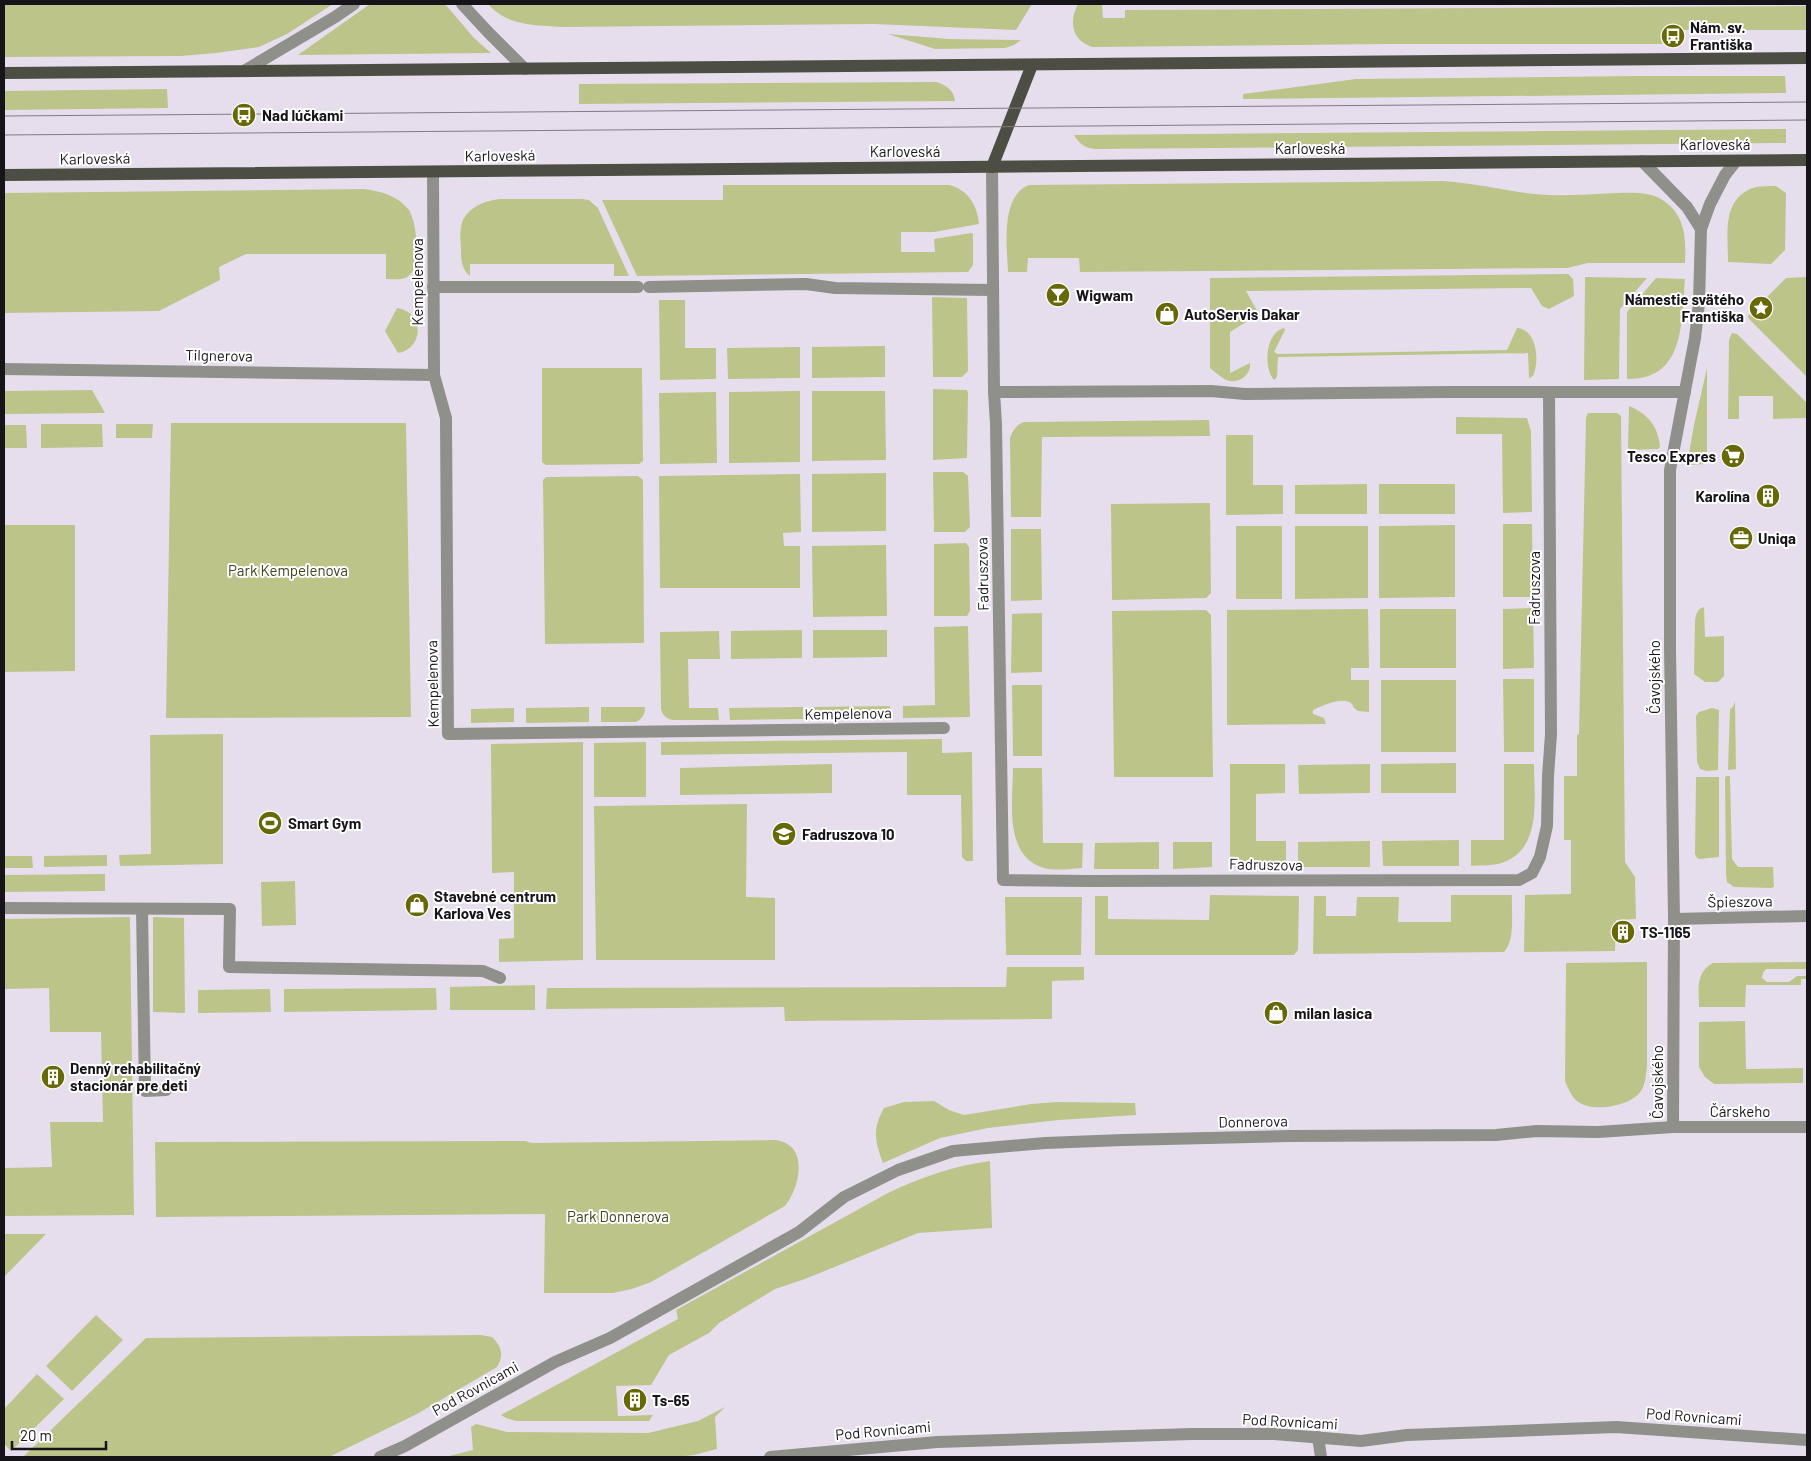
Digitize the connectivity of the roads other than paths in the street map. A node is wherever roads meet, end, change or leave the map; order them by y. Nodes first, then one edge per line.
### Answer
1 (354, 4) edge
2 (462, 4) edge
3 (1807, 58) edge
4 (1032, 65) junction
5 (525, 69) junction
6 (244, 71) junction
7 (4, 73) edge
8 (1736, 160) junction
9 (1807, 160) edge
10 (1642, 161) junction
11 (992, 167) junction
12 (433, 172) junction
13 (4, 175) edge
14 (1701, 229) junction
15 (433, 287) junction
16 (994, 290) junction
17 (4, 369) edge
18 (434, 375) junction
19 (994, 392) junction
20 (1549, 392) junction
21 (1685, 392) junction
22 (944, 728) dead end
23 (4, 908) edge
24 (142, 908) junction
25 (1807, 916) edge
26 (1674, 919) junction
27 (500, 978) dead end
28 (166, 1090) dead end
29 (1673, 1127) junction
30 (1807, 1127) edge
31 (844, 1197) joint
32 (1318, 1437) junction
33 (1807, 1440) edge
34 (380, 1457) edge
35 (770, 1457) edge
36 (1321, 1457) edge

1 - 6 street
2 - 5 street
3 - 4 main road
4 - 5 main road
4 - 11 main road
5 - 6 main road
6 - 7 main road
8 - 9 main road, Karloveská
8 - 10 main road, Karloveská
8 - 14 street, Čavojského
10 - 11 main road, Karloveská
10 - 14 street
11 - 12 main road, Karloveská
11 - 16 street
12 - 13 main road, Karloveská
12 - 15 street, Kempelenova
14 - 21 street, Čavojského
15 - 16 street
15 - 18 street, Kempelenova
16 - 19 street
17 - 18 street, Tilgnerova
18 - 22 street, Kempelenova
19 - 20 street
19 - 20 street, Fadruszova
20 - 21 street
21 - 26 street, Čavojského
23 - 24 street
24 - 27 street
24 - 28 street
25 - 26 street, Špieszova
26 - 29 street, Čavojského
29 - 30 street, Čárskeho
29 - 31 street, Donnerova
31 - 34 street, Pod Rovnicami
32 - 33 street, Pod Rovnicami
32 - 35 street, Pod Rovnicami
32 - 36 street

